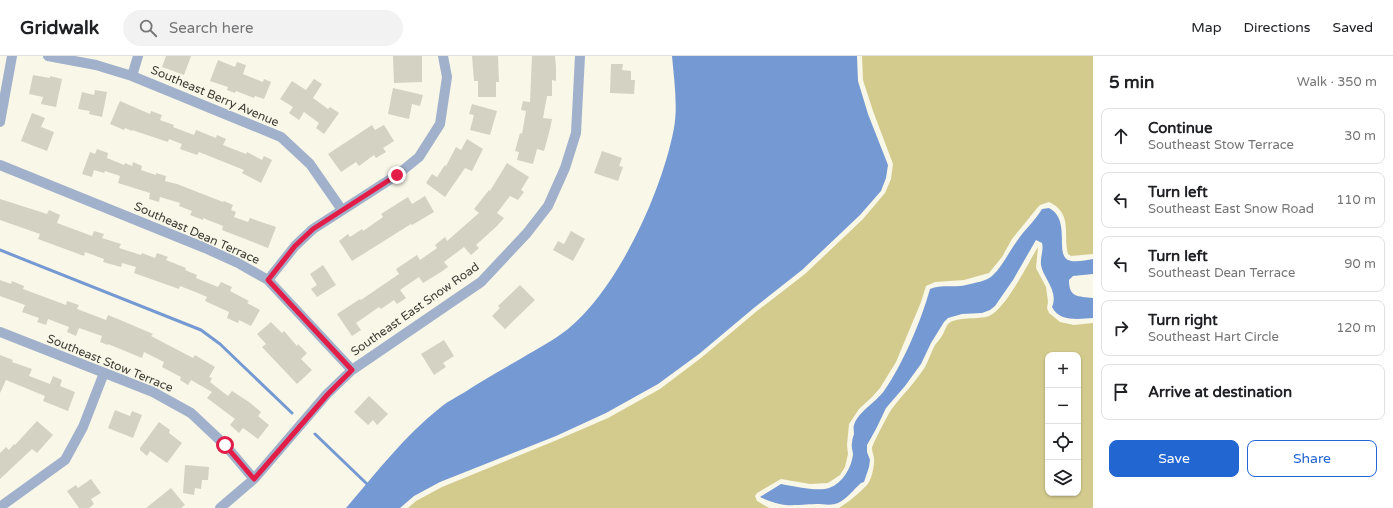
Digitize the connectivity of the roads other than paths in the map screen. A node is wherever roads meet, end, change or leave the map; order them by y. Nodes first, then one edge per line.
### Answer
1 (12, 56) edge
2 (48, 56) edge
3 (138, 56) edge
4 (443, 56) edge
5 (580, 56) edge
6 (132, 76) junction
7 (0, 122) edge
8 (0, 166) edge
9 (342, 210) junction
10 (268, 280) junction
11 (0, 332) edge
12 (352, 370) junction
13 (104, 373) junction
14 (254, 479) junction
15 (0, 508) edge
16 (220, 508) edge

1 - 7 street
2 - 6 street, Southeast Berry Avenue
3 - 6 street
4 - 9 street
5 - 12 street, Southeast East Snow Road
6 - 9 street, Southeast Berry Avenue
8 - 10 street, Southeast Dean Terrace
9 - 10 street
10 - 12 street, Southeast Dean Terrace
11 - 13 street, Southeast Stow Terrace
12 - 14 street, Southeast East Snow Road
13 - 14 street, Southeast Stow Terrace
13 - 15 street
14 - 16 street, Southeast East Snow Road

